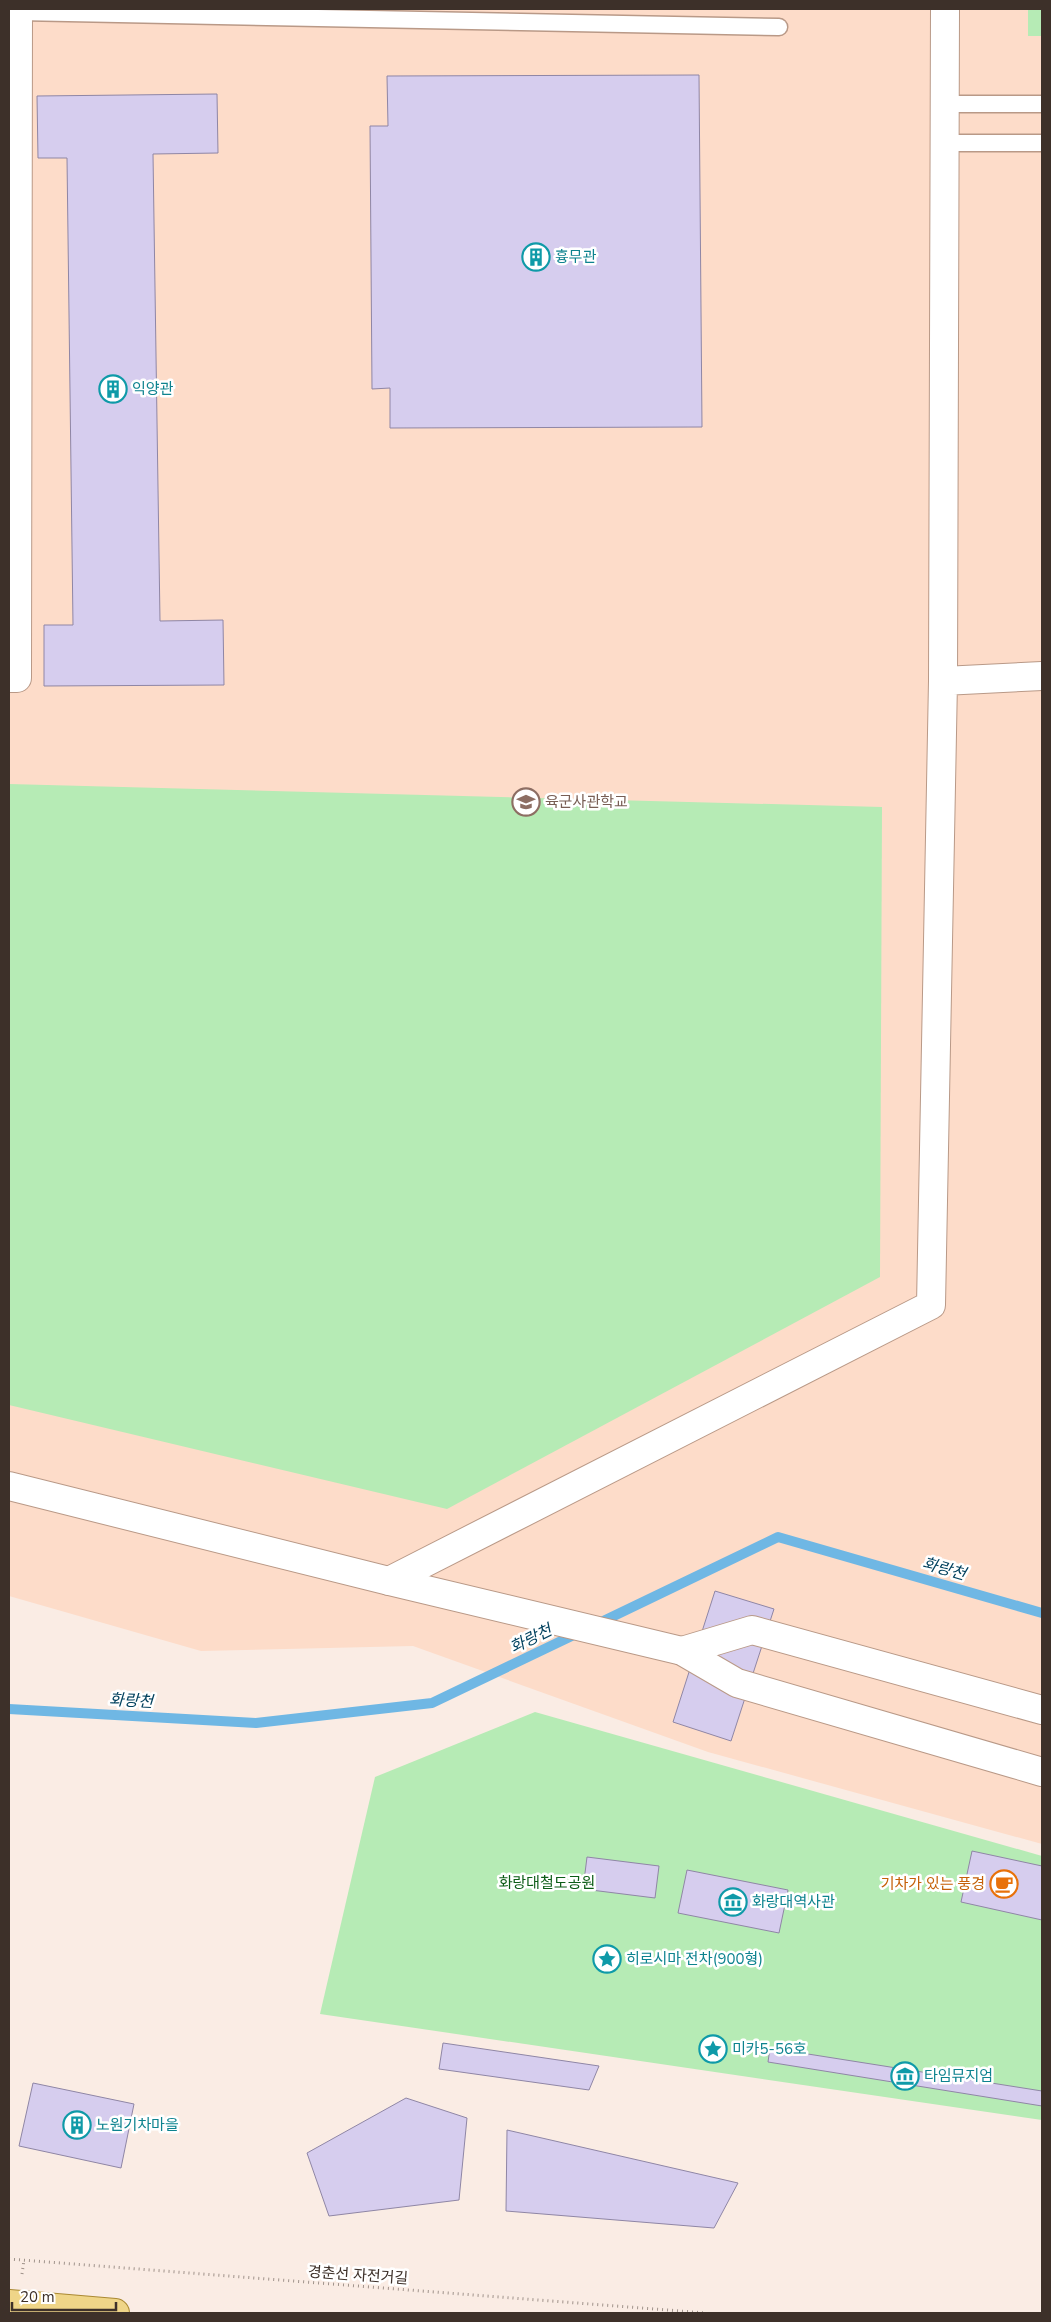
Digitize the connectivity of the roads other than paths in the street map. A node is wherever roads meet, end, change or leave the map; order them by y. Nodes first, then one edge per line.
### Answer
1 (945, 9) edge
2 (18, 10) edge
3 (779, 27) dead end
4 (944, 104) junction
5 (1042, 104) edge
6 (944, 143) junction
7 (1042, 143) edge
8 (1042, 676) edge
9 (9, 678) edge
10 (943, 681) junction
11 (9, 1486) edge
12 (389, 1581) junction
13 (682, 1651) junction
14 (1042, 1710) edge
15 (1042, 1772) edge
16 (9, 2304) edge
17 (104, 2313) edge

1 - 4 street
2 - 3 lane
2 - 9 street
4 - 5 lane
4 - 6 street
6 - 7 lane
6 - 10 street
8 - 10 street
10 - 12 street
11 - 12 street
12 - 13 street
13 - 14 street
13 - 15 street
16 - 17 main road

